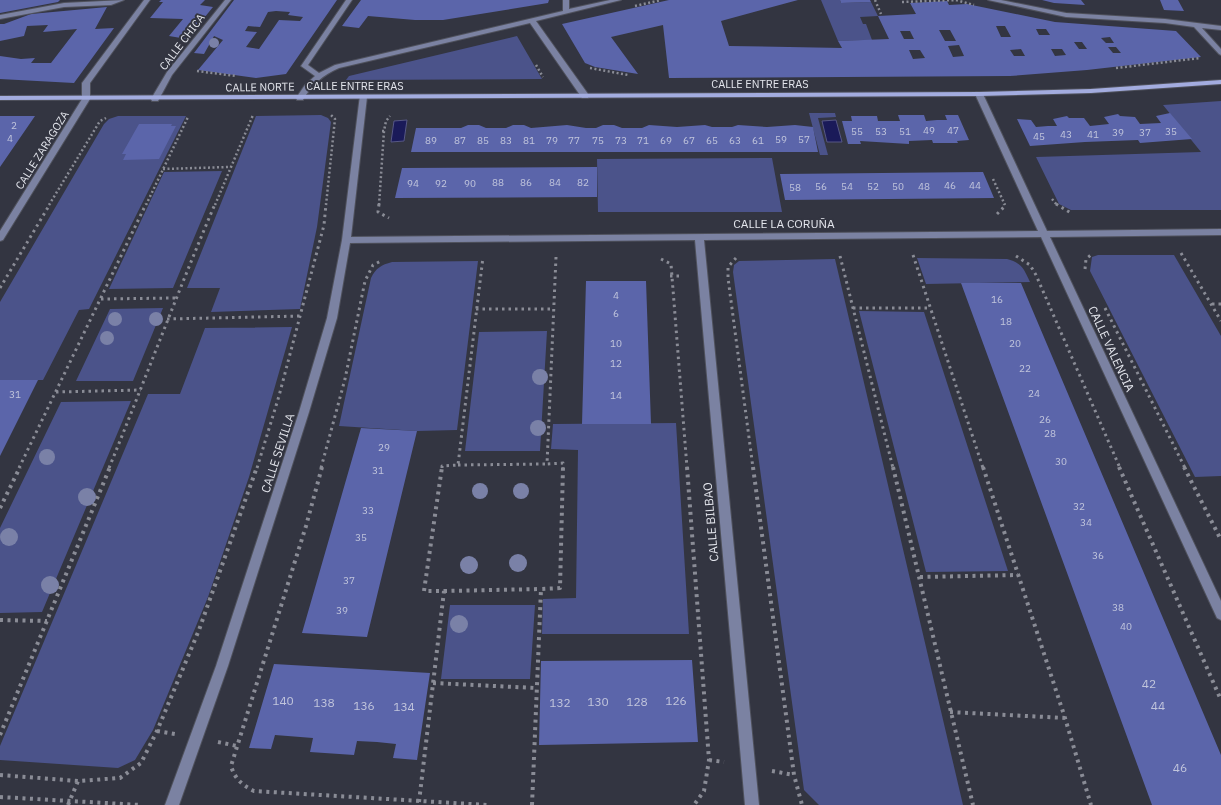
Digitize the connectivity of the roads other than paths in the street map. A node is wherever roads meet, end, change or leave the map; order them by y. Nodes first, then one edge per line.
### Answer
1 (121, 0) edge
2 (147, 0) edge
3 (228, 0) edge
4 (349, 0) edge
5 (566, 0) edge
6 (618, 0) edge
7 (991, 0) edge
8 (67, 3) edge
9 (566, 12) junction
10 (0, 17) edge
11 (532, 20) junction
12 (1196, 25) junction
13 (1221, 28) edge
14 (1221, 53) edge
15 (318, 75) junction
16 (1221, 82) edge
17 (979, 94) junction
18 (585, 96) junction
19 (363, 97) junction
20 (0, 98) edge
21 (300, 98) junction
22 (86, 99) junction
23 (155, 99) junction
24 (1221, 232) edge
25 (1044, 234) junction
26 (699, 237) junction
27 (0, 238) edge
28 (346, 240) junction
29 (1221, 614) edge
30 (172, 805) edge
31 (752, 805) edge

1 - 8 street
2 - 22 street, CALLE ZARAGOZA
3 - 23 street, CALLE CHICA
4 - 15 street
5 - 9 street
6 - 9 street, CALLE NORTE
7 - 12 street
8 - 10 street
9 - 11 street, CALLE NORTE
11 - 15 street, CALLE NORTE
11 - 18 street
12 - 13 street
12 - 14 street
15 - 21 street, CALLE NORTE
16 - 17 street, CALLE ENTRE ERAS
17 - 18 street, CALLE ENTRE ERAS
17 - 25 street, CALLE VALENCIA
18 - 19 street, CALLE ENTRE ERAS
19 - 21 street, CALLE ENTRE ERAS
19 - 28 street, CALLE SEVILLA
20 - 22 street, CALLE NORTE
21 - 23 street, CALLE NORTE
22 - 23 street, CALLE NORTE
22 - 27 street, CALLE ZARAGOZA
24 - 25 street, CALLE LA CORUÑA
25 - 26 street, CALLE LA CORUÑA
25 - 29 street, CALLE VALENCIA
26 - 28 street, CALLE LA CORUÑA
26 - 31 street, CALLE BILBAO
28 - 30 street, CALLE SEVILLA

